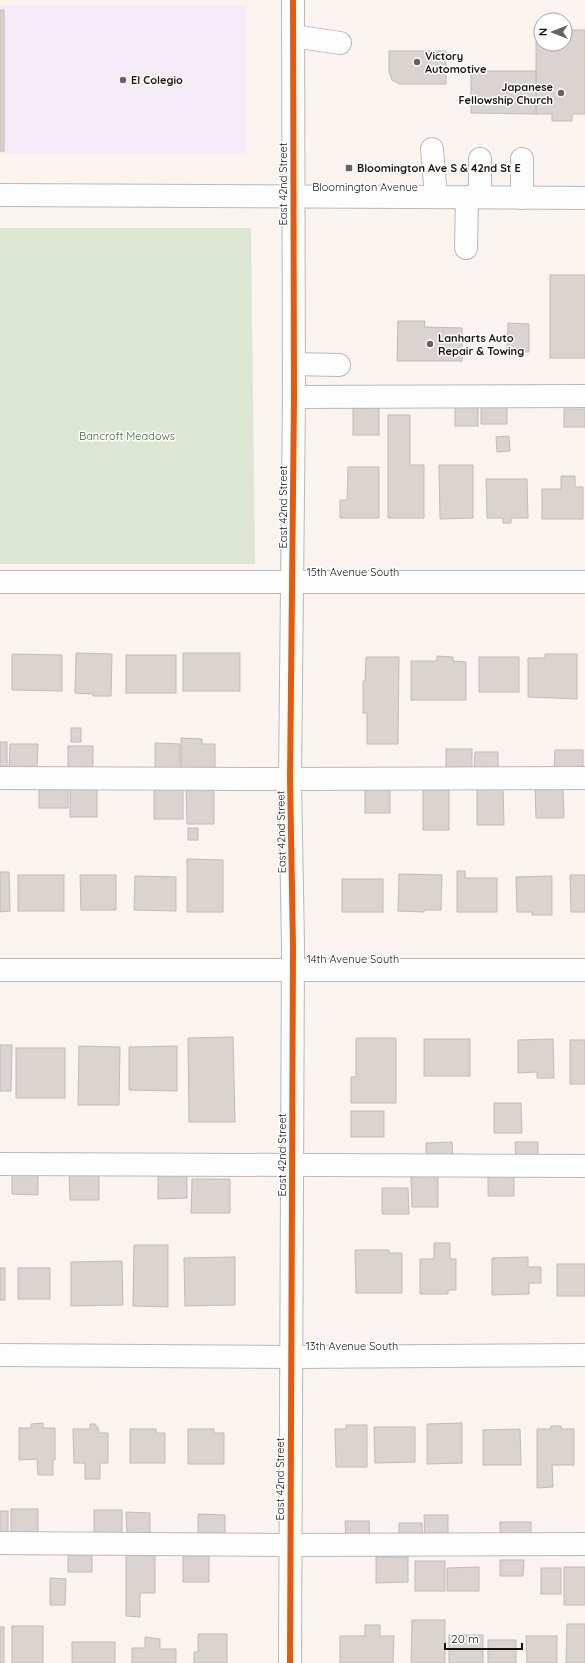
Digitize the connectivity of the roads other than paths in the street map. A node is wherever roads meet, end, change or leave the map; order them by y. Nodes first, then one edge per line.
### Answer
1 (293, 0) edge
2 (293, 36) junction
3 (340, 43) dead end
4 (432, 149) dead end
5 (522, 159) dead end
6 (480, 160) dead end
7 (0, 195) edge
8 (294, 196) junction
9 (436, 197) junction
10 (473, 197) junction
11 (522, 198) junction
12 (585, 198) edge
13 (466, 248) dead end
14 (294, 364) junction
15 (339, 365) dead end
16 (294, 396) junction
17 (585, 396) edge
18 (0, 582) edge
19 (292, 582) junction
20 (585, 582) edge
21 (0, 778) edge
22 (585, 778) edge
23 (290, 779) junction
24 (292, 969) junction
25 (0, 970) edge
26 (585, 970) edge
27 (0, 1164) edge
28 (292, 1165) junction
29 (585, 1166) edge
30 (0, 1355) edge
31 (585, 1355) edge
32 (291, 1356) junction
33 (0, 1543) edge
34 (585, 1544) edge
35 (290, 1545) junction
36 (290, 1663) edge

1 - 2 street, East 42nd Street
2 - 3 street
2 - 8 street, East 42nd Street
4 - 9 street
5 - 11 street
6 - 10 street
7 - 8 street, Bloomington Avenue
8 - 9 street, Bloomington Avenue
8 - 14 street, East 42nd Street
9 - 10 street, Bloomington Avenue
10 - 11 street, Bloomington Avenue
10 - 13 street
11 - 12 street, Bloomington Avenue
14 - 15 street
14 - 16 street, East 42nd Street
16 - 17 street
16 - 19 street, East 42nd Street
18 - 19 street, 15th Avenue South
19 - 20 street, 15th Avenue South
19 - 23 street, East 42nd Street
21 - 23 street
22 - 23 street
23 - 24 street, East 42nd Street
24 - 25 street, 14th Avenue South
24 - 26 street, 14th Avenue South
24 - 28 street, East 42nd Street
27 - 28 street
28 - 29 street
28 - 32 street, East 42nd Street
30 - 32 street, 13th Avenue South
31 - 32 street, 13th Avenue South
32 - 35 street, East 42nd Street
33 - 35 street
34 - 35 street
35 - 36 street, East 42nd Street

